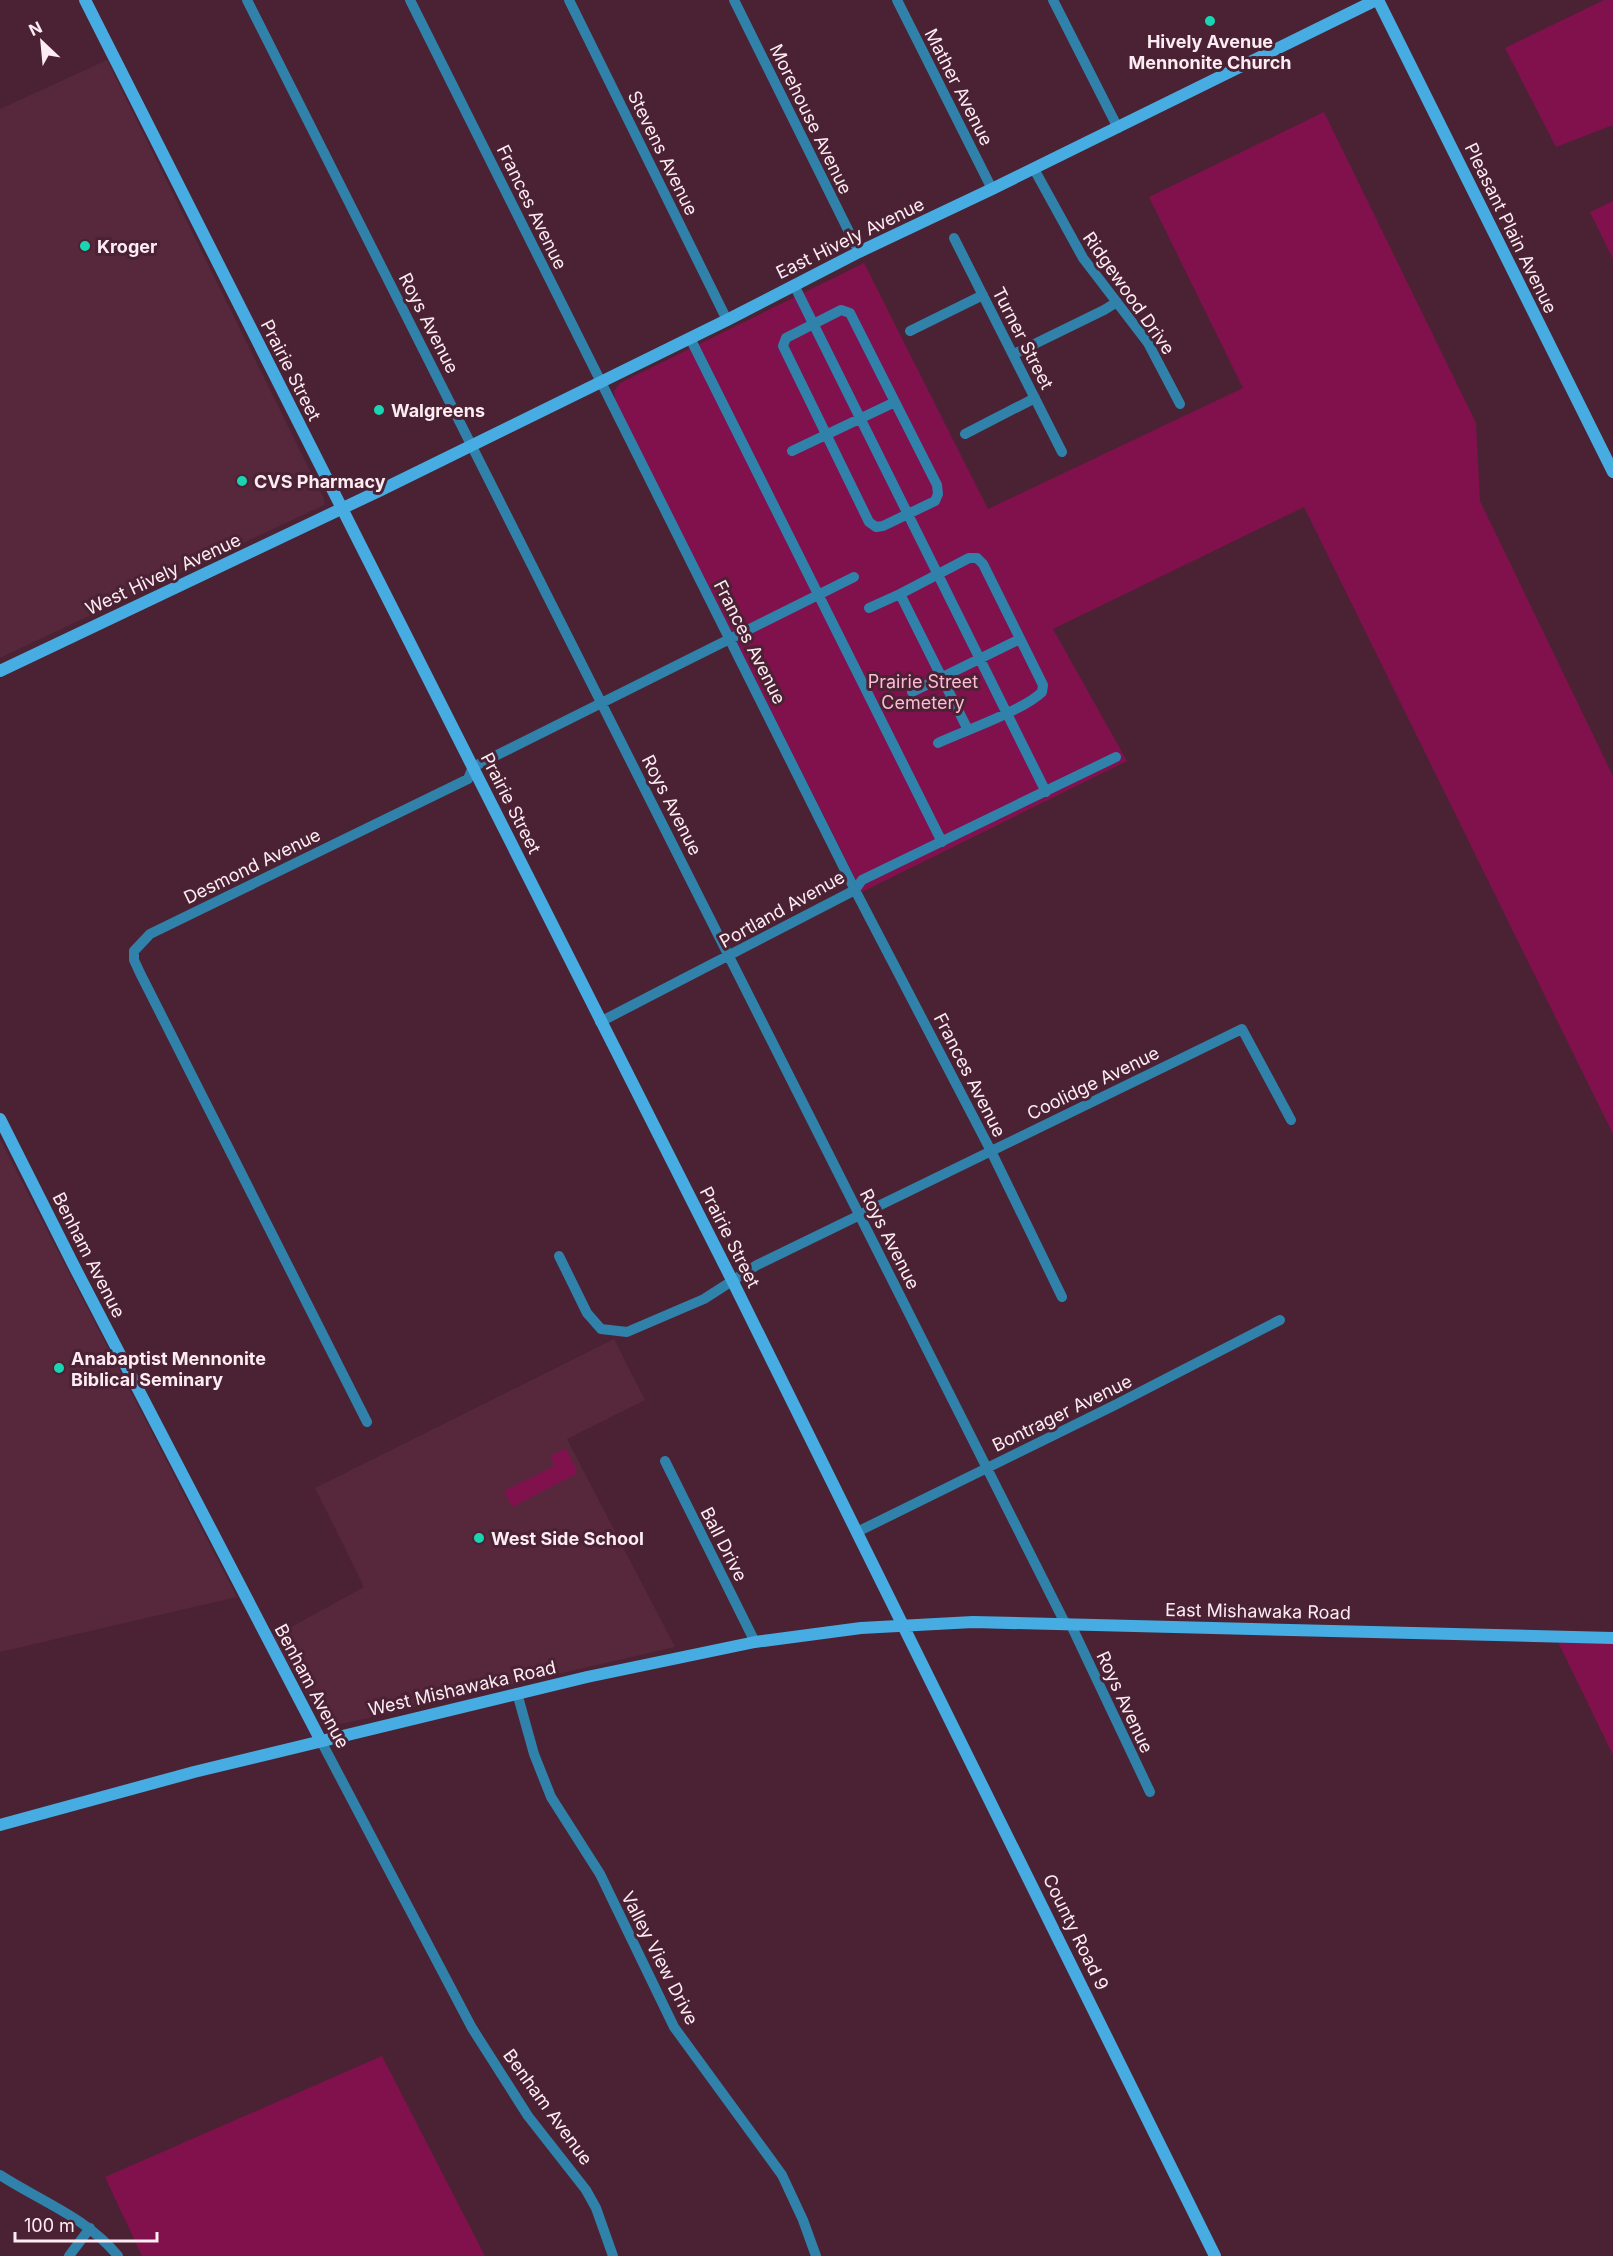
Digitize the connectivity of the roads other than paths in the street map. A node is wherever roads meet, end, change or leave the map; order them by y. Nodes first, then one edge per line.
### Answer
1 (85, 0) edge
2 (247, 0) edge
3 (410, 0) edge
4 (569, 0) edge
5 (734, 0) edge
6 (897, 0) edge
7 (1053, 0) edge
8 (1377, 0) edge
9 (1118, 128) junction
10 (1034, 169) junction
11 (993, 189) junction
12 (954, 238) dead end
13 (859, 252) junction
14 (794, 285) junction
15 (983, 295) junction
16 (1117, 302) junction
17 (727, 320) junction
18 (813, 325) junction
19 (910, 331) dead end
20 (690, 338) junction
21 (1014, 354) junction
22 (600, 381) junction
23 (1035, 398) junction
24 (895, 402) junction
25 (1180, 404) dead end
26 (860, 419) junction
27 (827, 434) junction
28 (965, 434) dead end
29 (472, 446) junction
30 (792, 451) dead end
31 (1062, 452) dead end
32 (1613, 472) edge
33 (342, 510) junction
34 (909, 514) junction
35 (938, 575) junction
36 (854, 578) dead end
37 (818, 594) junction
38 (900, 594) junction
39 (869, 608) dead end
40 (730, 638) junction
41 (1020, 639) junction
42 (980, 660) junction
43 (0, 671) edge
44 (943, 678) junction
45 (912, 692) dead end
46 (602, 702) junction
47 (1006, 712) junction
48 (968, 730) junction
49 (938, 743) dead end
50 (1116, 757) dead end
51 (473, 767) junction
52 (1046, 792) junction
53 (942, 842) junction
54 (855, 890) junction
55 (729, 956) junction
56 (600, 1022) junction
57 (0, 1119) edge
58 (1291, 1120) dead end
59 (991, 1151) junction
60 (860, 1215) junction
61 (559, 1256) dead end
62 (732, 1280) junction
63 (1062, 1297) dead end
64 (1280, 1320) dead end
65 (367, 1422) dead end
66 (665, 1461) dead end
67 (987, 1468) junction
68 (857, 1532) junction
69 (903, 1624) junction
70 (1069, 1625) junction
71 (1613, 1638) edge
72 (755, 1642) junction
73 (518, 1693) junction
74 (321, 1741) junction
75 (1150, 1792) dead end
76 (0, 1825) edge
77 (0, 2175) edge
78 (90, 2228) junction
79 (69, 2256) edge
80 (118, 2256) edge
81 (614, 2256) edge
82 (816, 2256) edge
83 (1215, 2256) edge

1 - 33 main road, Prairie Street
2 - 29 street, Roys Avenue
3 - 22 street, Frances Avenue
4 - 17 street, Stevens Avenue
5 - 13 street, Morehouse Avenue
6 - 11 street, Mather Avenue
7 - 9 street
8 - 9 main road, East Hively Avenue
8 - 32 main road, Pleasant Plain Avenue
9 - 10 main road, East Hively Avenue
10 - 11 main road, East Hively Avenue
10 - 16 street, Ridgewood Drive
11 - 13 main road, East Hively Avenue
12 - 15 street, Turner Street
13 - 14 main road, East Hively Avenue
14 - 17 main road, East Hively Avenue
14 - 18 street
15 - 19 street
15 - 21 street, Turner Street
16 - 21 street
16 - 25 street, Ridgewood Drive
17 - 20 main road, East Hively Avenue
18 - 24 street
18 - 26 street
18 - 27 street
20 - 22 main road, East Hively Avenue
20 - 37 street
21 - 23 street, Turner Street
22 - 29 main road, East Hively Avenue
22 - 40 street, Frances Avenue
23 - 28 street
23 - 31 street, Turner Street
24 - 26 street
24 - 34 street
26 - 27 street
26 - 34 street
27 - 30 street
27 - 34 street
29 - 33 main road, East Hively Avenue
29 - 46 street, Roys Avenue
33 - 43 main road, West Hively Avenue
33 - 51 main road, Prairie Street
34 - 35 street
35 - 38 street
35 - 41 street
35 - 42 street
36 - 37 street, Desmond Avenue
37 - 40 street, Desmond Avenue
37 - 53 street
38 - 39 street
38 - 44 street
40 - 46 street, Desmond Avenue
40 - 54 street, Frances Avenue
41 - 42 street
41 - 47 street
42 - 44 street
42 - 47 street
44 - 45 street
44 - 48 street
46 - 51 street, Desmond Avenue
46 - 55 street, Roys Avenue
47 - 48 street
47 - 52 street
48 - 49 street
50 - 52 street, Portland Avenue
51 - 56 main road, Prairie Street
51 - 65 street, Desmond Avenue
52 - 53 street, Portland Avenue
53 - 54 street, Portland Avenue
54 - 55 street, Portland Avenue
54 - 59 street, Frances Avenue
55 - 56 street, Portland Avenue
55 - 60 street, Roys Avenue
56 - 62 main road, Prairie Street
57 - 74 main road, Benham Avenue
58 - 59 street, Coolidge Avenue
59 - 60 street, Coolidge Avenue
59 - 63 street, Frances Avenue
60 - 62 street, Coolidge Avenue
60 - 67 street, Roys Avenue
61 - 62 street, Coolidge Avenue
62 - 68 main road, Prairie Street
64 - 67 street, Bontrager Avenue
66 - 72 street, Ball Drive
67 - 68 street, Bontrager Avenue
67 - 70 street, Roys Avenue
68 - 69 main road, Prairie Street
69 - 70 main road, East Mishawaka Road
69 - 72 main road, West Mishawaka Road
69 - 83 main road, County Road 9
70 - 71 main road, East Mishawaka Road
70 - 75 street, Roys Avenue
72 - 73 main road, West Mishawaka Road
73 - 74 main road, West Mishawaka Road
73 - 82 street, Valley View Drive
74 - 76 main road, West Mishawaka Road
74 - 81 street, Benham Avenue
77 - 78 street
78 - 79 street
78 - 80 street

